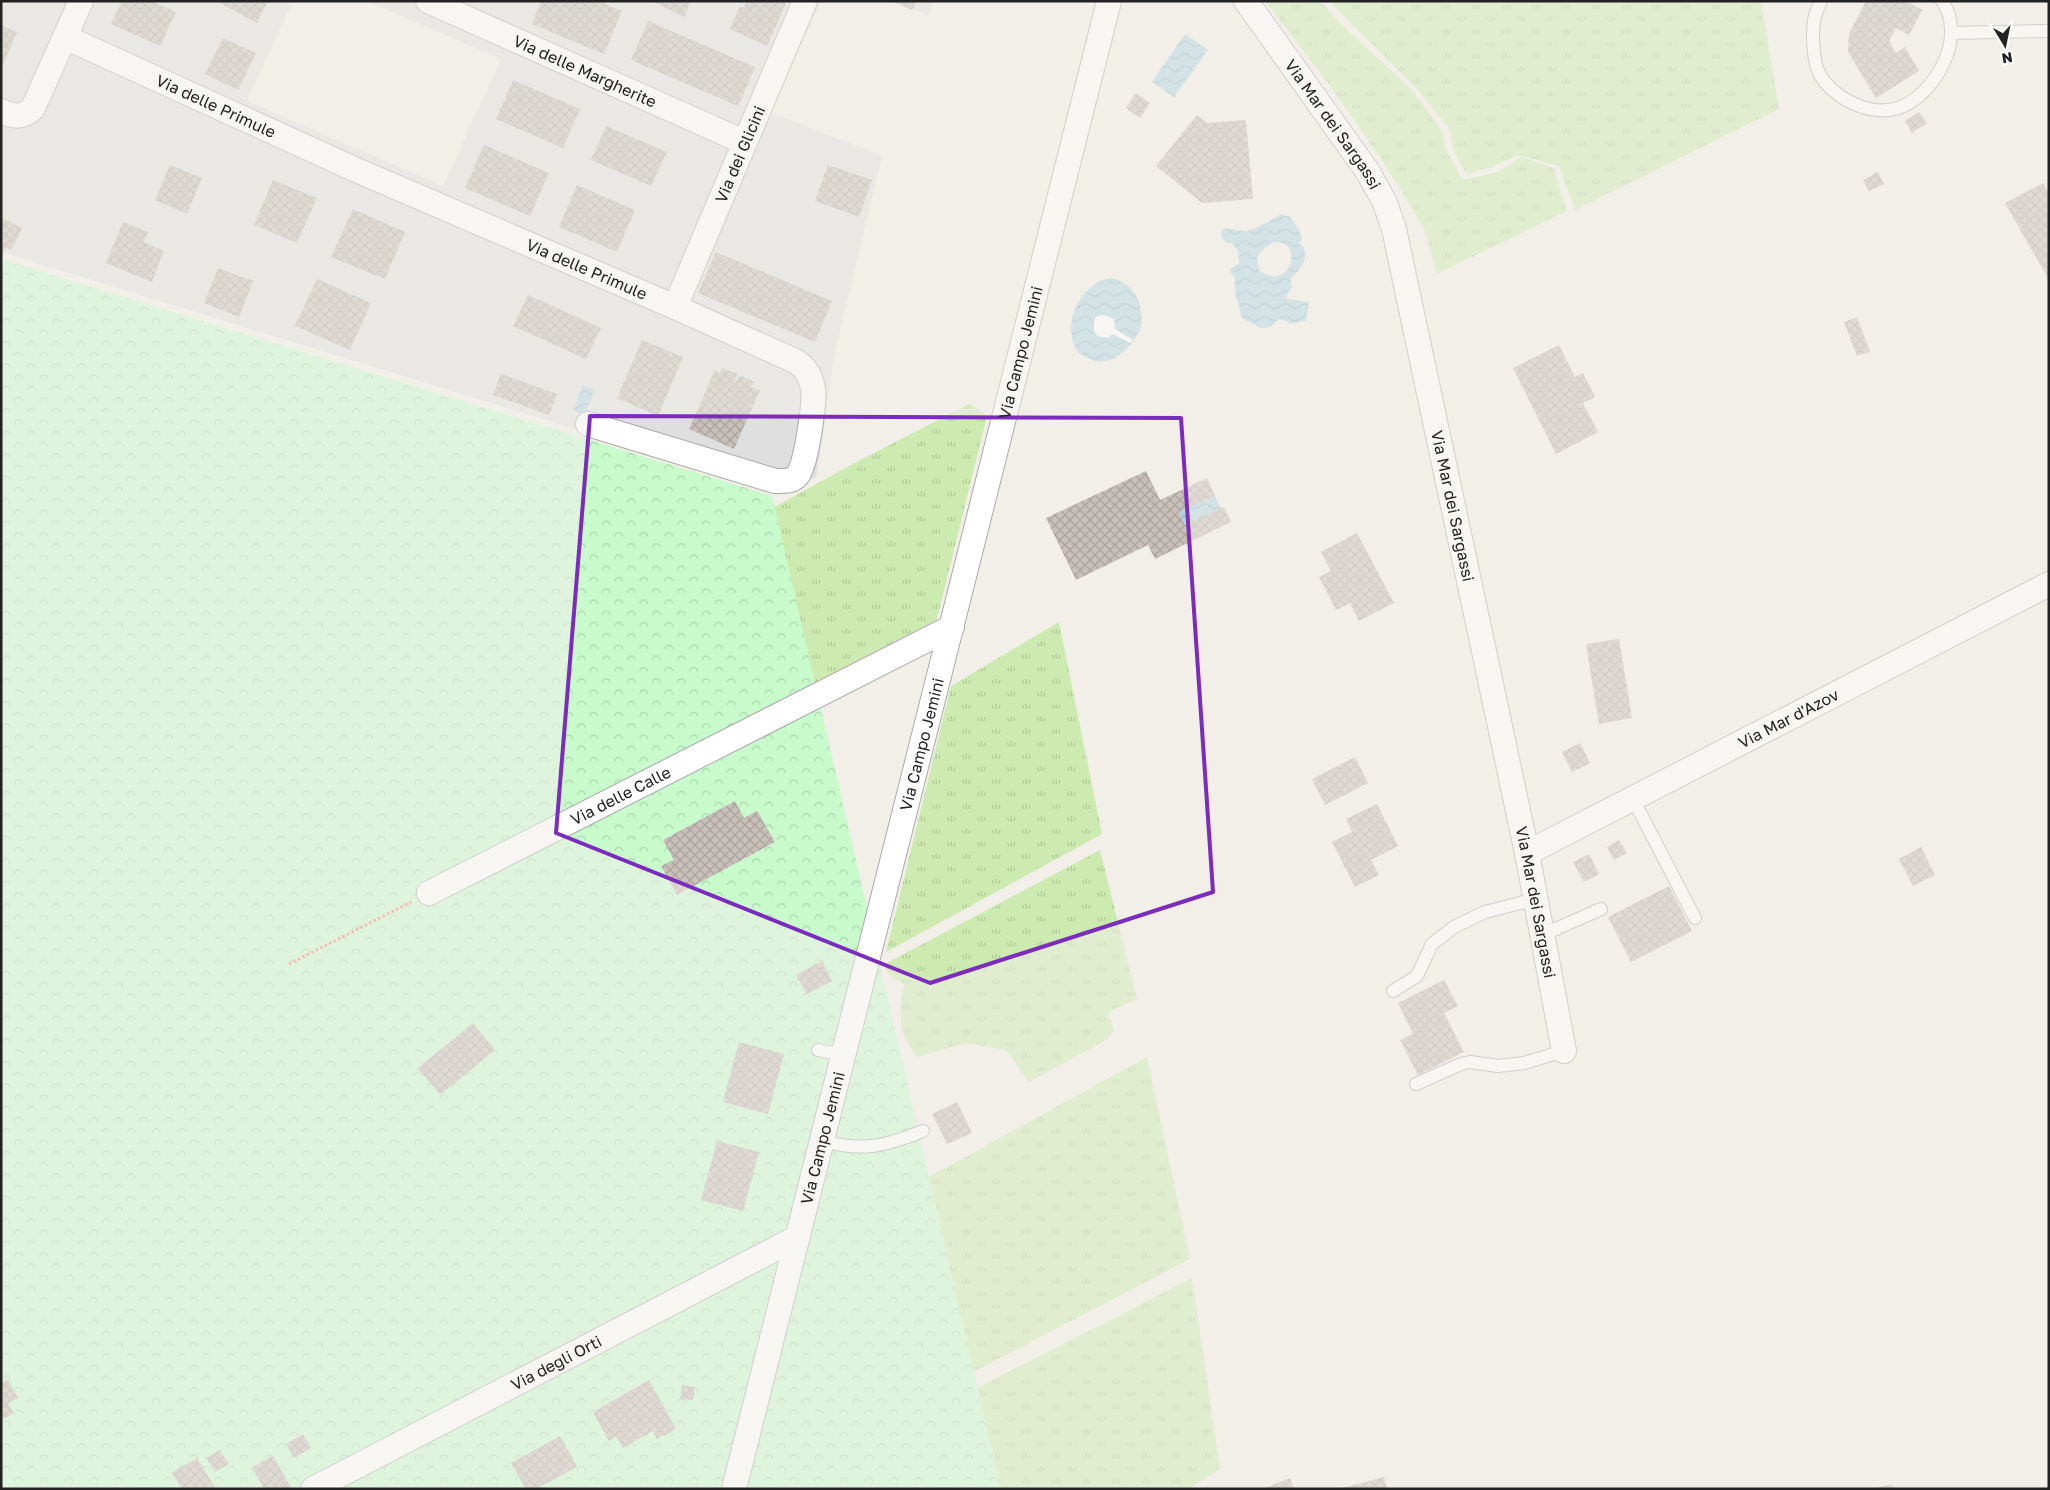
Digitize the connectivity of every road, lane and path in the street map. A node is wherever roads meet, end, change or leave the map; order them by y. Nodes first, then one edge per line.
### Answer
1 (81, 1) edge
2 (428, 1) edge
3 (806, 1) edge
4 (1109, 1) edge
5 (1246, 1) edge
6 (1820, 1) edge
7 (1942, 1) edge
8 (2049, 31) edge
9 (1951, 33) junction
10 (65, 38) junction
11 (1, 111) edge
12 (744, 142) junction
13 (675, 307) junction
14 (588, 424) dead end
15 (2049, 584) edge
16 (952, 627) junction
17 (1633, 798) junction
18 (1527, 853) junction
19 (429, 893) joint
20 (1536, 899) junction
21 (1601, 909) dead end
22 (1695, 918) dead end
23 (1542, 935) junction
24 (289, 964) dead end
25 (1393, 991) dead end
26 (818, 1050) dead end
27 (1564, 1051) joint
28 (844, 1055) junction
29 (1416, 1084) dead end
30 (924, 1131) dead end
31 (822, 1141) junction
32 (798, 1237) junction
33 (313, 1489) edge
34 (734, 1489) edge

1 - 10 street
2 - 12 street, Via delle Margherite
3 - 12 street, Via dei Glicini
4 - 16 street, Via Campo Jemini
5 - 18 street, Via Mar dei Sargassi
6 - 9 lane
7 - 9 lane
8 - 9 lane
10 - 11 street
10 - 13 street, Via delle Primule
12 - 13 street, Via dei Glicini
13 - 14 street, Via delle Primule
15 - 17 street, Via Mar d'Azov
16 - 19 street, Via delle Calle
16 - 28 street, Via Campo Jemini
17 - 18 street, Via Mar d'Azov
17 - 22 lane
18 - 20 street, Via Mar dei Sargassi
19 - 24 path
20 - 23 street, Via Mar dei Sargassi
20 - 25 lane
21 - 23 lane
23 - 27 street, Via Mar dei Sargassi
26 - 28 lane
27 - 29 lane
28 - 31 street, Via Campo Jemini
30 - 31 lane
31 - 32 street, Via Campo Jemini
32 - 33 street, Via degli Orti
32 - 34 street, Via Campo Jemini

